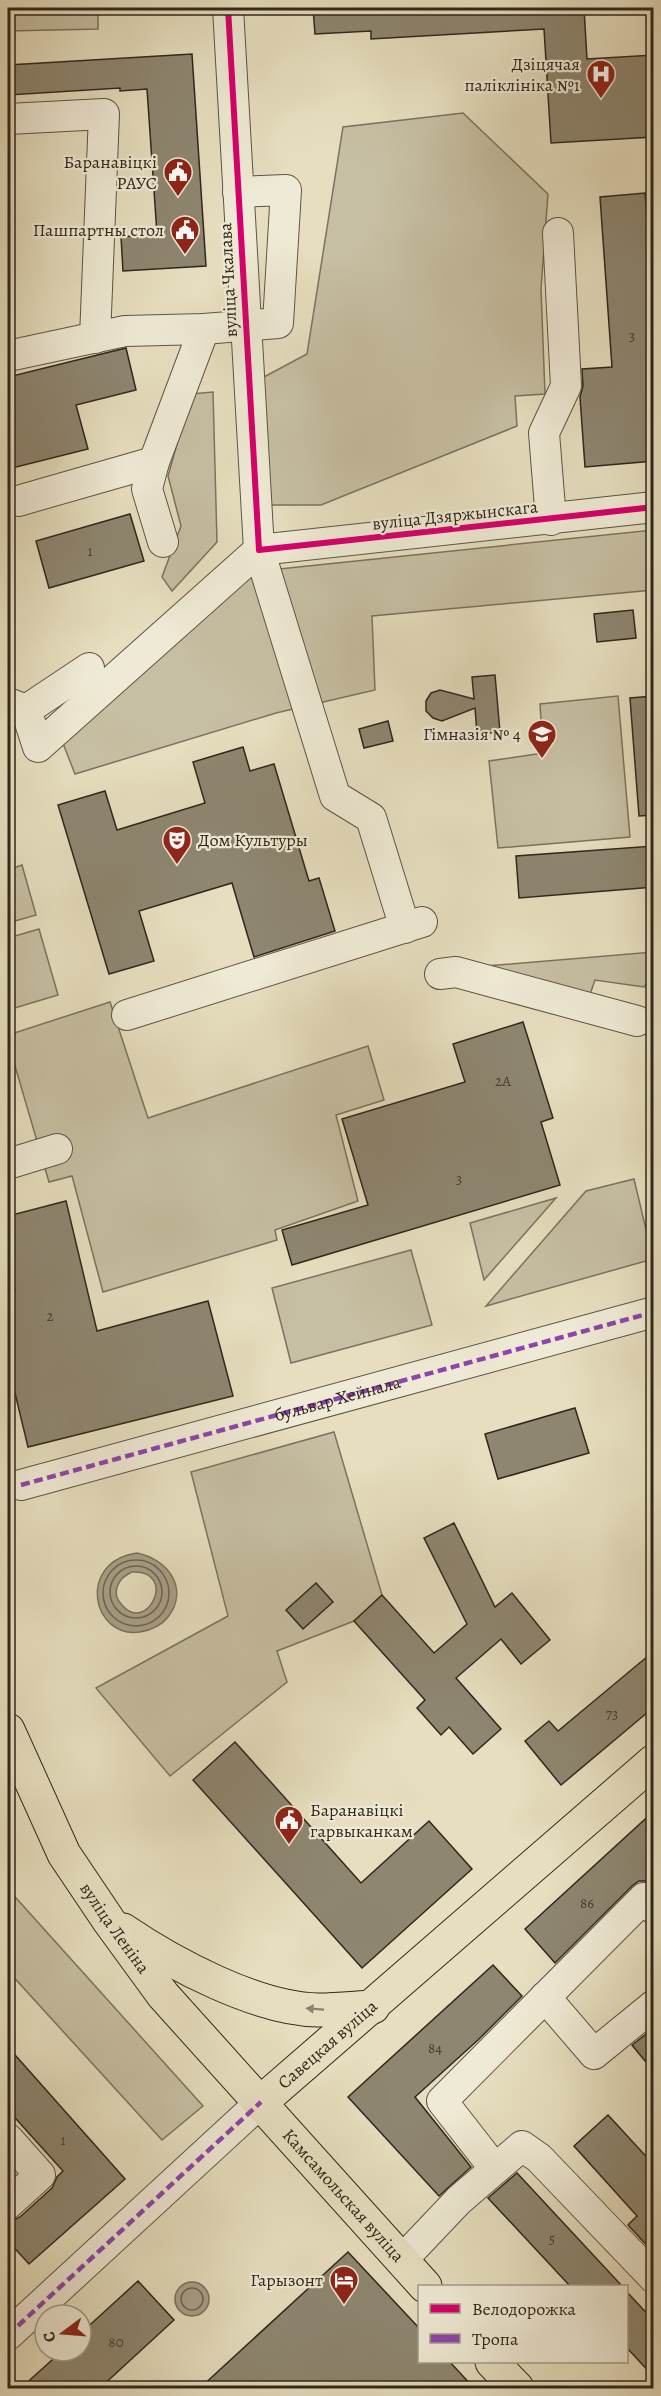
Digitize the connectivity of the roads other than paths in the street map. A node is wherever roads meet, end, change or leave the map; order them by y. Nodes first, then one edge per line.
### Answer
1 (228, 8) edge
2 (8, 119) edge
3 (238, 192) junction
4 (558, 233) dead end
5 (245, 325) junction
6 (204, 329) junction
7 (95, 338) junction
8 (8, 356) edge
9 (154, 462) junction
10 (18, 501) dead end
11 (654, 507) edge
12 (551, 520) junction
13 (163, 542) dead end
14 (258, 550) junction
15 (89, 668) dead end
16 (17, 706) edge
17 (440, 975) dead end
18 (127, 1015) dead end
19 (637, 1022) dead end
20 (57, 1149) dead end
21 (8, 1164) edge
22 (654, 1312) edge
23 (21, 1485) dead end
24 (8, 1730) edge
25 (653, 1762) edge
26 (654, 1909) edge
27 (109, 1921) junction
28 (545, 1997) junction
29 (654, 2005) edge
30 (373, 2007) junction
31 (261, 2102) junction
32 (8, 2139) edge
33 (495, 2169) junction
34 (8, 2204) edge
35 (402, 2260) junction
36 (654, 2278) edge
37 (424, 2285) edge
38 (8, 2335) edge
39 (494, 2363) edge
40 (517, 2388) edge

1 - 3 street, вуліца Чкалава
2 - 7 street
3 - 5 street, вуліца Чкалава
3 - 5 street
4 - 12 street
5 - 6 street
5 - 14 street, вуліца Чкалава
6 - 7 street
6 - 9 street
7 - 8 street
9 - 10 street
9 - 13 street
11 - 12 street, вуліца Дзяржынскага
12 - 14 street, вуліца Дзяржынскага
14 - 16 street
14 - 18 street, вуліца Чкалава
15 - 16 street
17 - 19 street
20 - 21 street
22 - 23 street, бульвар Хейнала
24 - 27 main road, вуліца Леніна
25 - 30 main road, Савецкая вуліца
26 - 28 street
30 -> 27 main road
27 - 31 main road, вуліца Леніна
28 - 29 street
28 - 33 street
30 - 31 main road, Савецкая вуліца
31 - 35 main road, Камсамольская вуліца
31 - 38 street, Савецкая вуліца
32 - 34 street
33 - 35 street
33 - 36 street
35 - 37 main road, Камсамольская вуліца
39 - 40 main road

